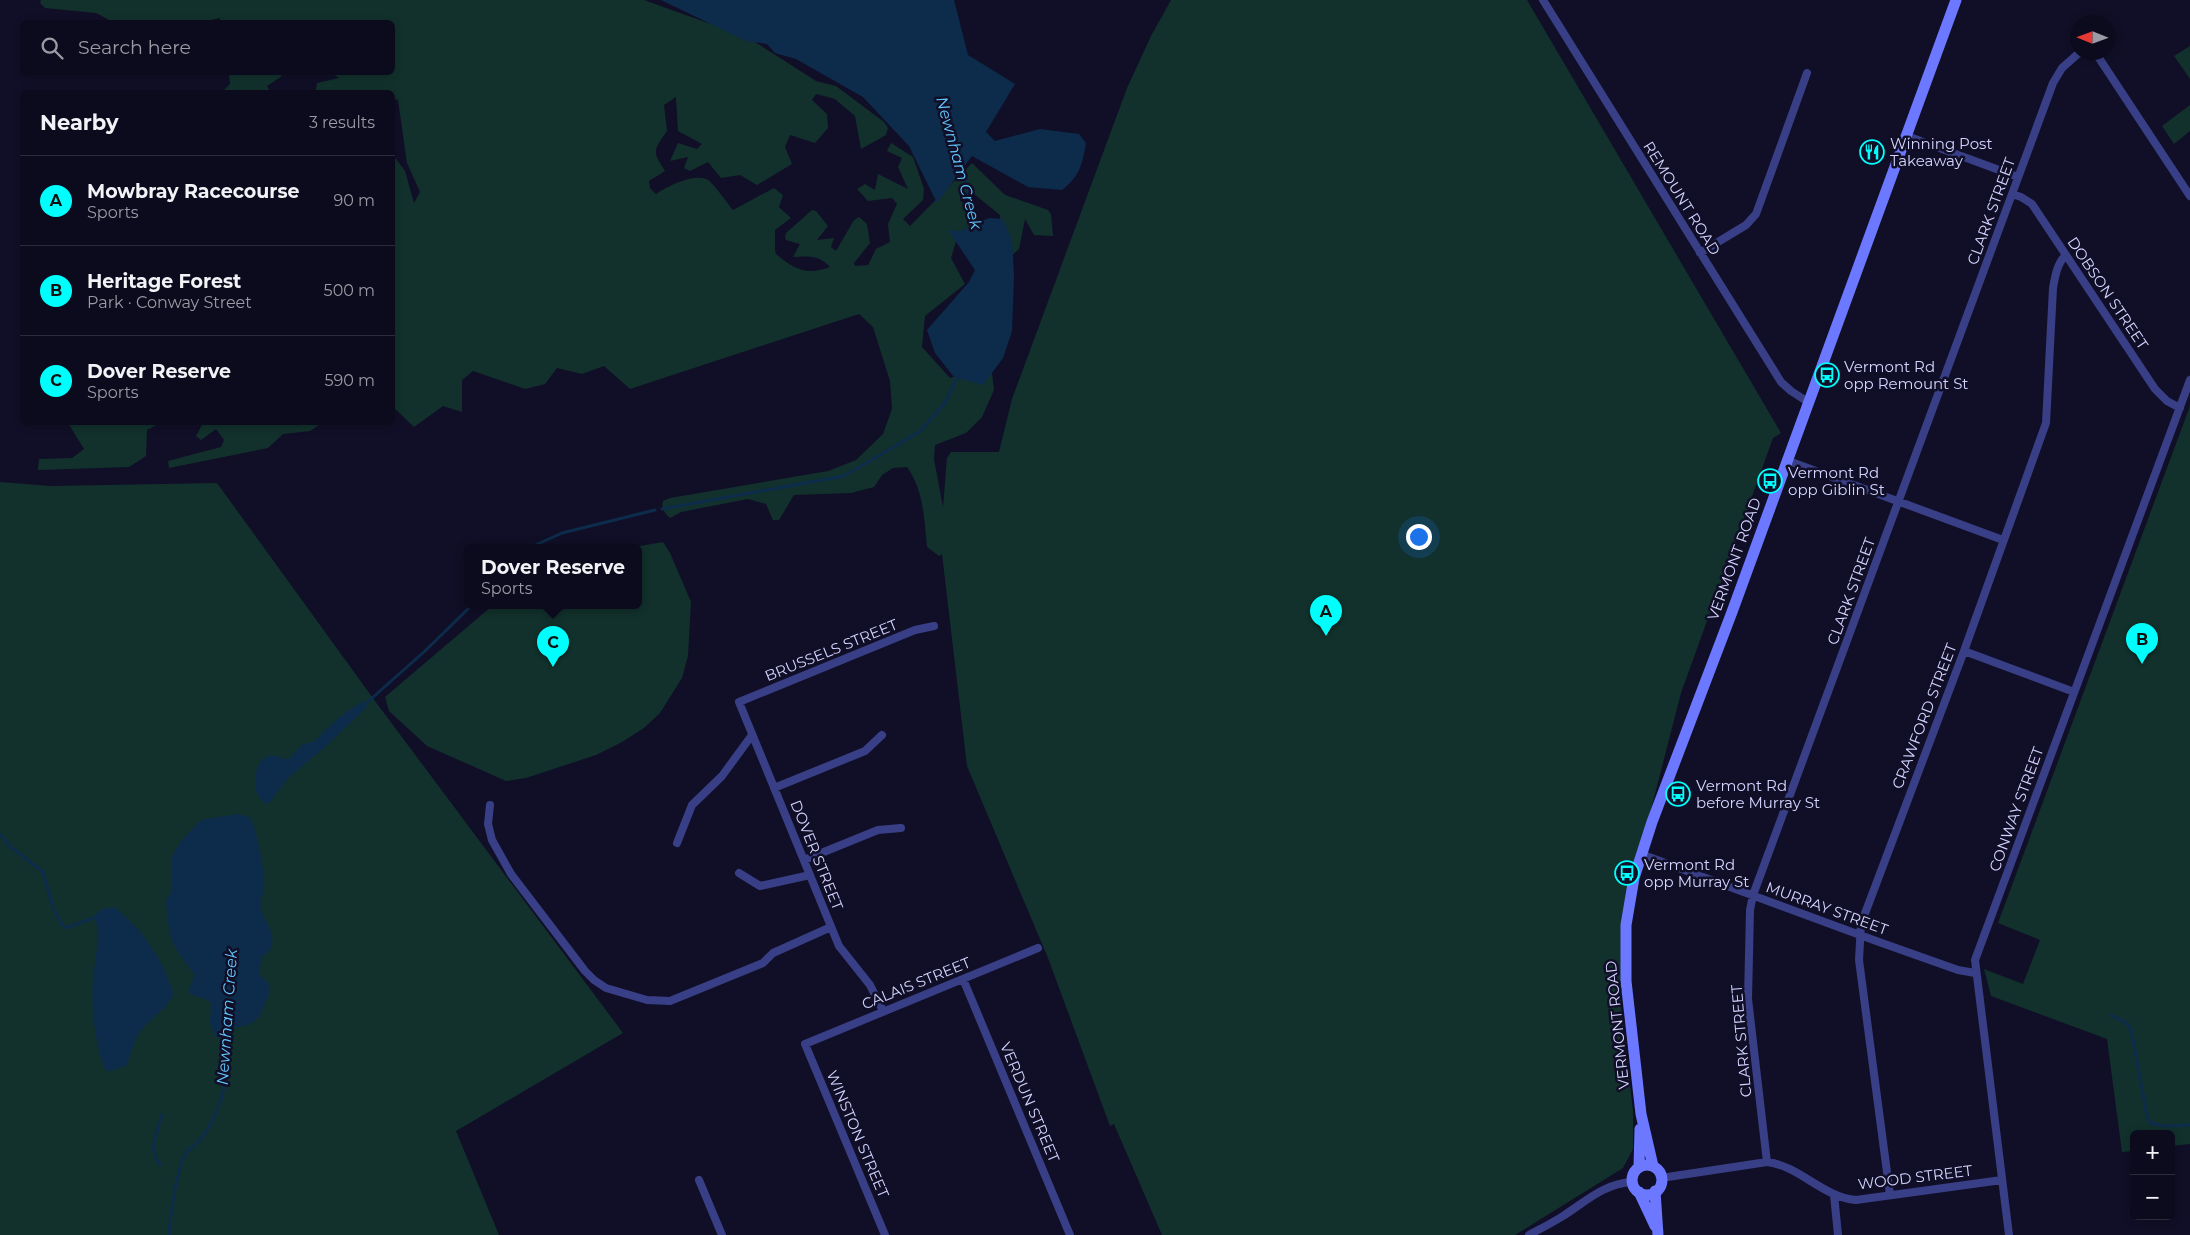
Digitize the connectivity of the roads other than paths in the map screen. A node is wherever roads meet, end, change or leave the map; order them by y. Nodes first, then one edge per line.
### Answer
1 (1542, 0) edge
2 (1956, 0) edge
3 (2072, 60) edge
4 (2100, 60) edge
5 (1807, 73) dead end
6 (1907, 136) junction
7 (2018, 178) junction
8 (2012, 194) junction
9 (2190, 196) edge
10 (1700, 253) junction
11 (2066, 255) junction
12 (2190, 380) edge
13 (1808, 402) junction
14 (2180, 408) junction
15 (1786, 460) junction
16 (1898, 501) junction
17 (2003, 540) junction
18 (934, 626) dead end
19 (1964, 651) junction
20 (2074, 692) junction
21 (739, 702) joint
22 (752, 735) junction
23 (882, 735) dead end
24 (774, 788) junction
25 (490, 805) dead end
26 (901, 828) dead end
27 (677, 843) dead end
28 (1641, 854) junction
29 (804, 860) junction
30 (739, 873) dead end
31 (810, 875) junction
32 (1752, 895) junction
33 (831, 927) junction
34 (1860, 935) junction
35 (1038, 948) dead end
36 (1975, 973) junction
37 (964, 979) junction
38 (882, 1011) junction
39 (805, 1044) joint
40 (1641, 1114) junction
41 (1768, 1162) junction
42 (1653, 1166) junction
43 (1639, 1167) junction
44 (1661, 1178) junction
45 (699, 1180) dead end
46 (2002, 1180) junction
47 (1635, 1187) junction
48 (1655, 1192) junction
49 (1834, 1195) junction
50 (1890, 1195) junction
51 (1657, 1231) edge
52 (722, 1235) edge
53 (885, 1235) edge
54 (1070, 1235) edge
55 (1529, 1235) edge
56 (1838, 1235) edge
57 (2009, 1235) edge

1 - 10 street, REMOUNT ROAD
2 - 6 street, VERMONT ROAD
3 - 7 street, CLARK STREET
4 - 9 street
5 - 10 street
6 - 7 street
6 - 13 street, VERMONT ROAD
7 - 8 street, CLARK STREET
8 - 11 street, DOBSON STREET
8 - 16 street, CLARK STREET
10 - 13 street, REMOUNT ROAD
11 - 14 street, DOBSON STREET
11 - 17 street, CRAWFORD STREET
12 - 14 street, CONWAY STREET
13 - 15 street, VERMONT ROAD
14 - 20 street, CONWAY STREET
15 - 16 street
15 - 28 street, VERMONT ROAD
16 - 17 street
16 - 32 street, CLARK STREET
17 - 19 street, CRAWFORD STREET
18 - 21 street, BRUSSELS STREET
19 - 20 street
19 - 34 street, CRAWFORD STREET
20 - 36 street, CONWAY STREET
21 - 22 street, DOVER STREET
22 - 24 street, DOVER STREET
22 - 27 street
23 - 24 street
24 - 29 street, DOVER STREET
25 - 33 street
26 - 29 street
28 - 32 street, MURRAY STREET
28 - 40 street, VERMONT ROAD
29 - 31 street, DOVER STREET
30 - 31 street
31 - 33 street, DOVER STREET
32 - 34 street, MURRAY STREET
32 - 41 street, CLARK STREET
33 - 38 street, DOVER STREET
34 - 36 street, MURRAY STREET
34 - 50 street, CRAWFORD STREET
35 - 37 street, CALAIS STREET
36 - 46 street, CONWAY STREET
37 - 38 street, CALAIS STREET
37 - 54 street, VERDUN STREET
38 - 39 street, CALAIS STREET
39 - 53 street, WINSTON STREET
40 - 42 street, VERMONT ROAD
40 - 43 street, VERMONT ROAD
41 - 44 street, WOOD STREET
41 - 49 street, WOOD STREET
42 - 43 street
42 - 44 street, VERMONT ROAD
43 - 47 street, VERMONT ROAD
44 - 48 street
45 - 52 street
46 - 50 street, WOOD STREET
46 - 57 street, CONWAY STREET
47 - 48 street
47 - 51 street
47 - 55 street
48 - 51 street
49 - 50 street, WOOD STREET
49 - 56 street

